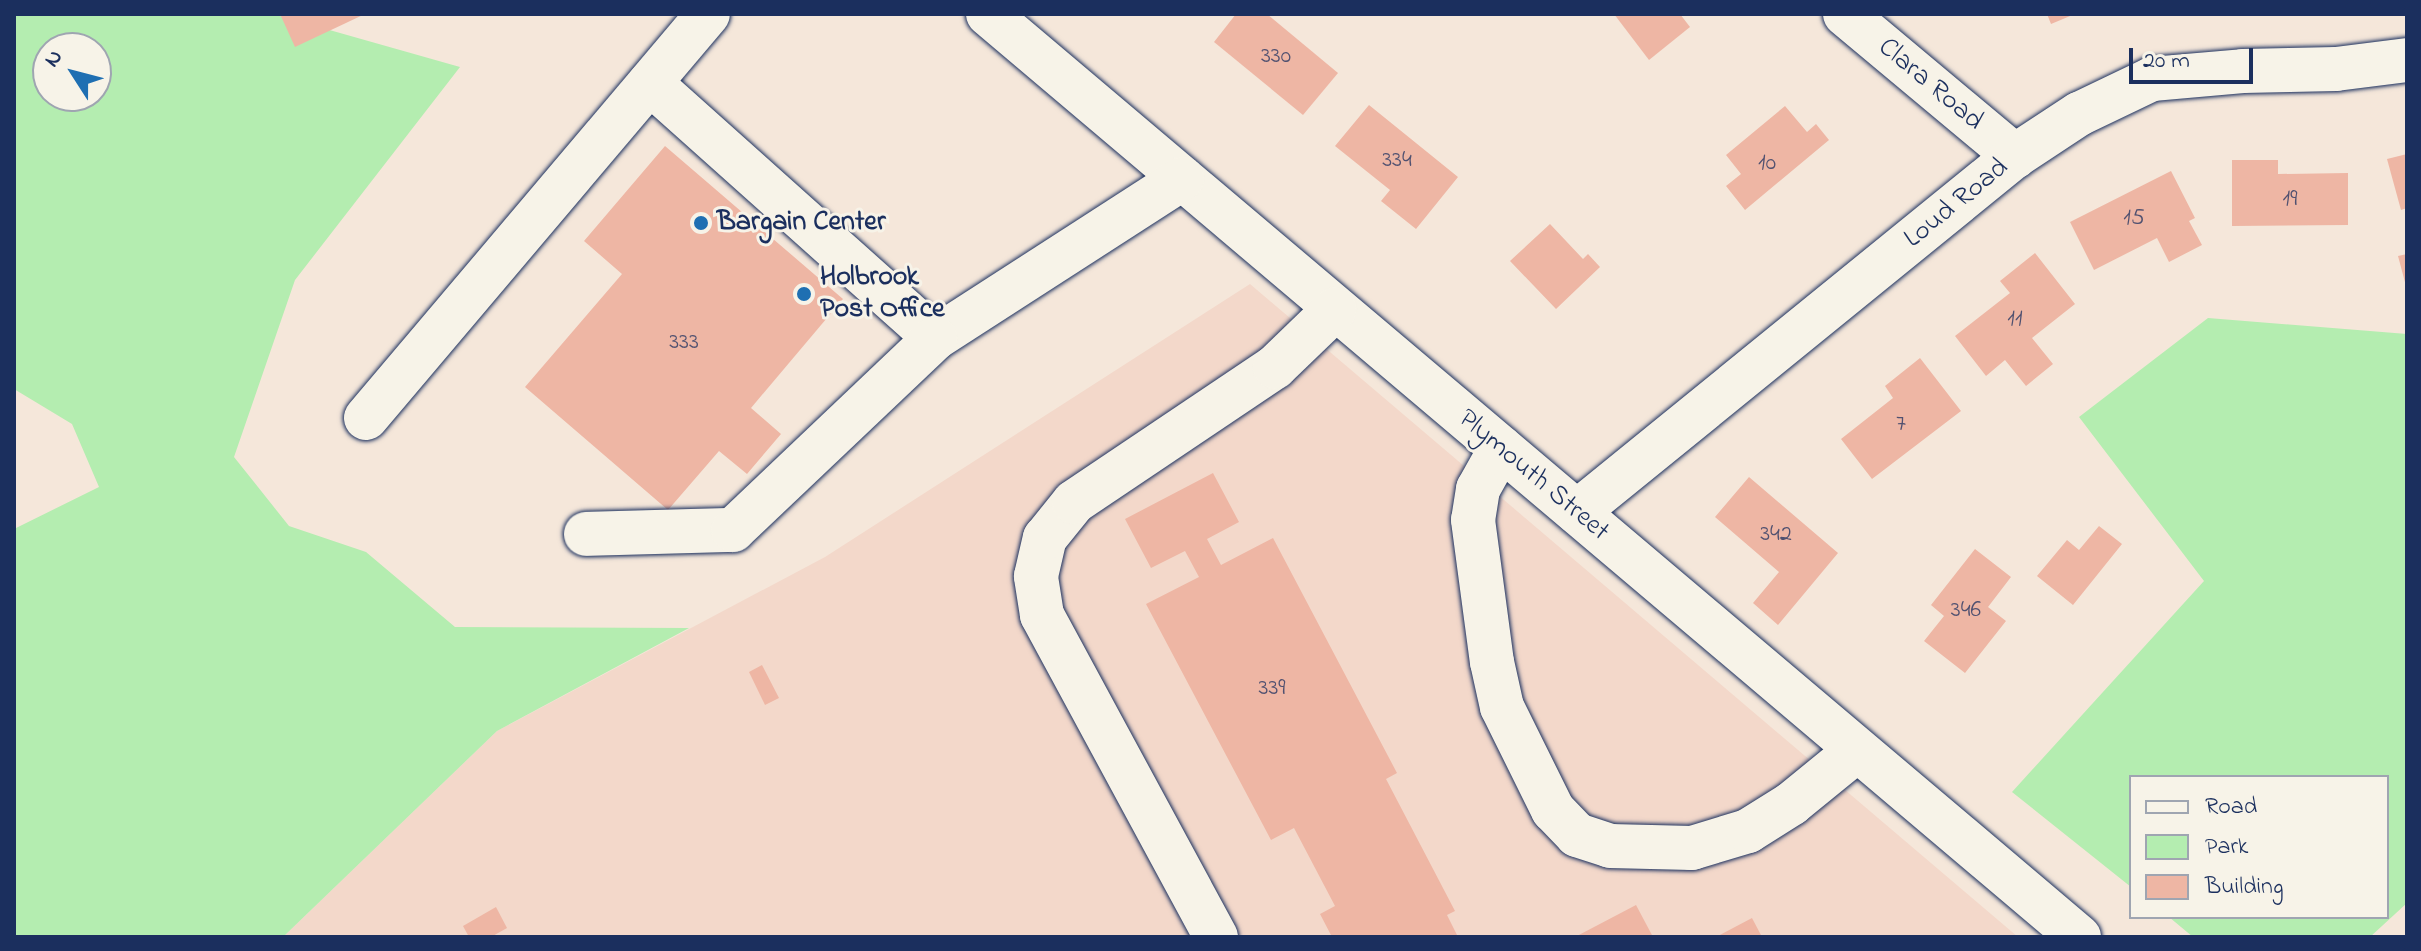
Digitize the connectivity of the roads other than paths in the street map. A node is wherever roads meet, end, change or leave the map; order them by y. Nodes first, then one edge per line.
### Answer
1 (708, 14) edge
2 (988, 14) edge
3 (1845, 14) edge
4 (2407, 60) edge
5 (650, 83) junction
6 (2015, 156) junction
7 (1182, 179) junction
8 (1335, 309) junction
9 (935, 338) junction
10 (366, 418) dead end
11 (1501, 448) junction
12 (1577, 512) junction
13 (586, 534) dead end
14 (1856, 751) junction
15 (1216, 937) edge
16 (2079, 937) edge

1 - 5 street
2 - 7 street, Plymouth Street
3 - 6 street, Clara Road
4 - 6 street, Loud Road
5 - 9 street
5 - 10 street
6 - 12 street, Loud Road
7 - 8 street, Plymouth Street
7 - 9 street
8 - 11 street, Plymouth Street
8 - 15 street
9 - 13 street
11 - 12 street, Plymouth Street
11 - 14 street
12 - 14 street, Plymouth Street
14 - 16 street, Plymouth Street

